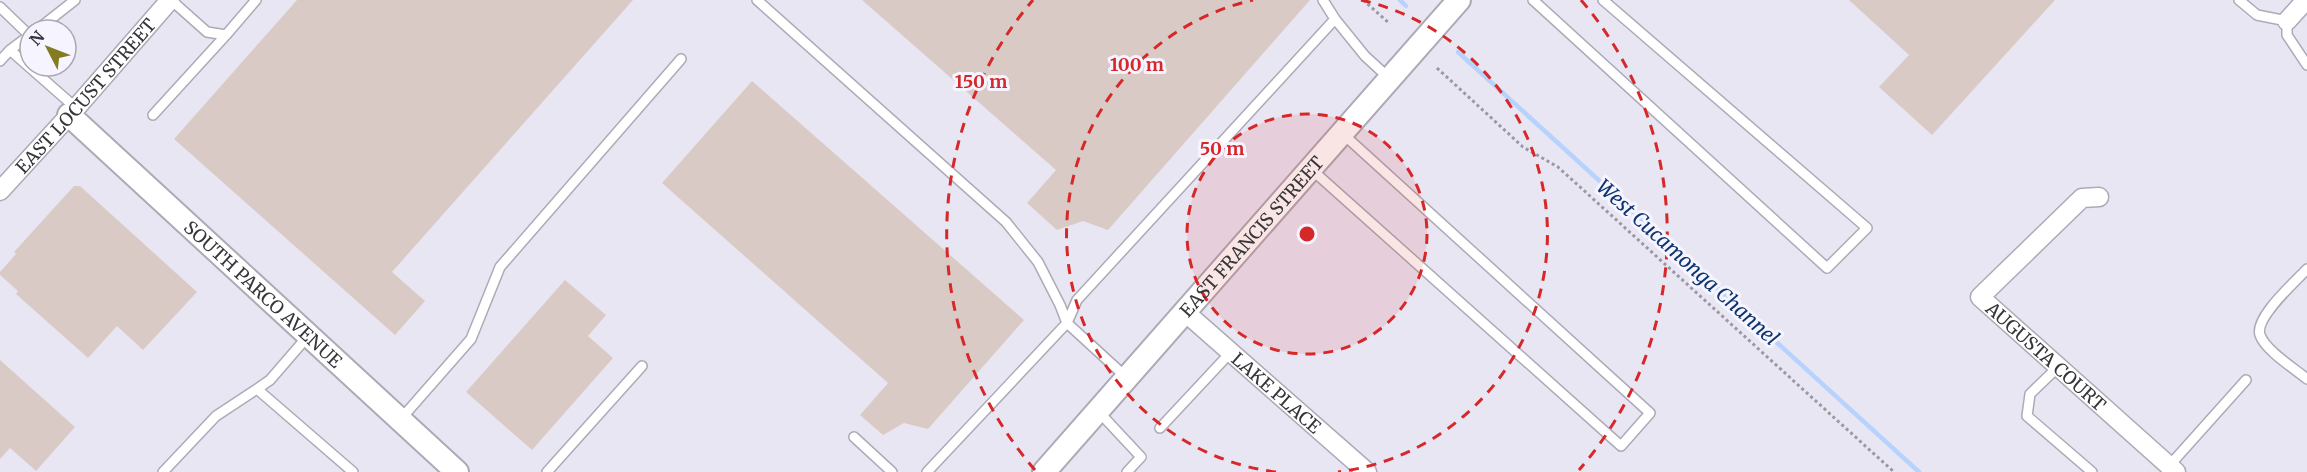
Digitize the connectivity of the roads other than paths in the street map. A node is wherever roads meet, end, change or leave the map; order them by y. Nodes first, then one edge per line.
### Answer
1 (75, 0) edge
2 (171, 0) edge
3 (256, 0) edge
4 (757, 0) edge
5 (1323, 0) edge
6 (1459, 0) edge
7 (1533, 0) edge
8 (1603, 0) edge
9 (2239, 0) edge
10 (2306, 0) edge
11 (0, 8) edge
12 (52, 18) edge
13 (1335, 19) junction
14 (2287, 21) junction
15 (18, 24) edge
16 (226, 35) junction
17 (18, 44) edge
18 (10, 50) junction
19 (681, 59) dead end
20 (0, 60) edge
21 (2307, 64) edge
22 (1390, 79) junction
23 (72, 112) junction
24 (153, 115) dead end
25 (1342, 133) junction
26 (1311, 169) junction
27 (0, 191) edge
28 (2099, 197) dead end
29 (2307, 269) edge
30 (1185, 312) junction
31 (1067, 323) junction
32 (308, 336) junction
33 (1231, 352) junction
34 (642, 366) dead end
35 (2058, 367) junction
36 (1127, 378) junction
37 (2246, 380) dead end
38 (2307, 380) edge
39 (257, 389) junction
40 (1098, 411) junction
41 (400, 420) junction
42 (1160, 428) dead end
43 (854, 436) dead end
44 (2172, 469) edge
45 (163, 472) edge
46 (353, 472) edge
47 (457, 472) edge
48 (547, 472) edge
49 (892, 472) edge
50 (927, 472) edge
51 (1044, 472) edge
52 (1127, 472) edge
53 (1366, 472) edge
54 (2091, 472) edge

1 - 12 lane
2 - 16 lane
2 - 23 street, EAST LOCUST STREET
3 - 16 lane
4 - 31 lane
5 - 13 lane
6 - 22 street, EAST FRANCIS STREET
7 - 8 lane
9 - 14 lane
10 - 14 street
11 - 15 lane
13 - 22 lane
13 - 31 lane
14 - 21 lane
16 - 24 lane
17 - 18 lane
18 - 20 lane
18 - 23 lane
19 - 41 lane
22 - 25 street, EAST FRANCIS STREET
23 - 27 street, EAST LOCUST STREET
23 - 32 street, SOUTH PARCO AVENUE
25 - 26 street, EAST FRANCIS STREET
25 - 26 lane
26 - 30 street, EAST FRANCIS STREET
28 - 35 street, AUGUSTA COURT
29 - 38 lane
30 - 33 street, LAKE PLACE
30 - 36 street, EAST FRANCIS STREET
31 - 36 lane
31 - 50 lane
32 - 39 lane
32 - 41 street, SOUTH PARCO AVENUE
33 - 42 lane
33 - 53 street, LAKE PLACE
34 - 48 lane
35 - 44 street, AUGUSTA COURT
35 - 54 lane
36 - 40 street, EAST FRANCIS STREET
37 - 44 lane
39 - 45 lane
39 - 46 lane
40 - 51 street, EAST FRANCIS STREET
40 - 52 lane
41 - 47 street, SOUTH PARCO AVENUE
43 - 49 lane

